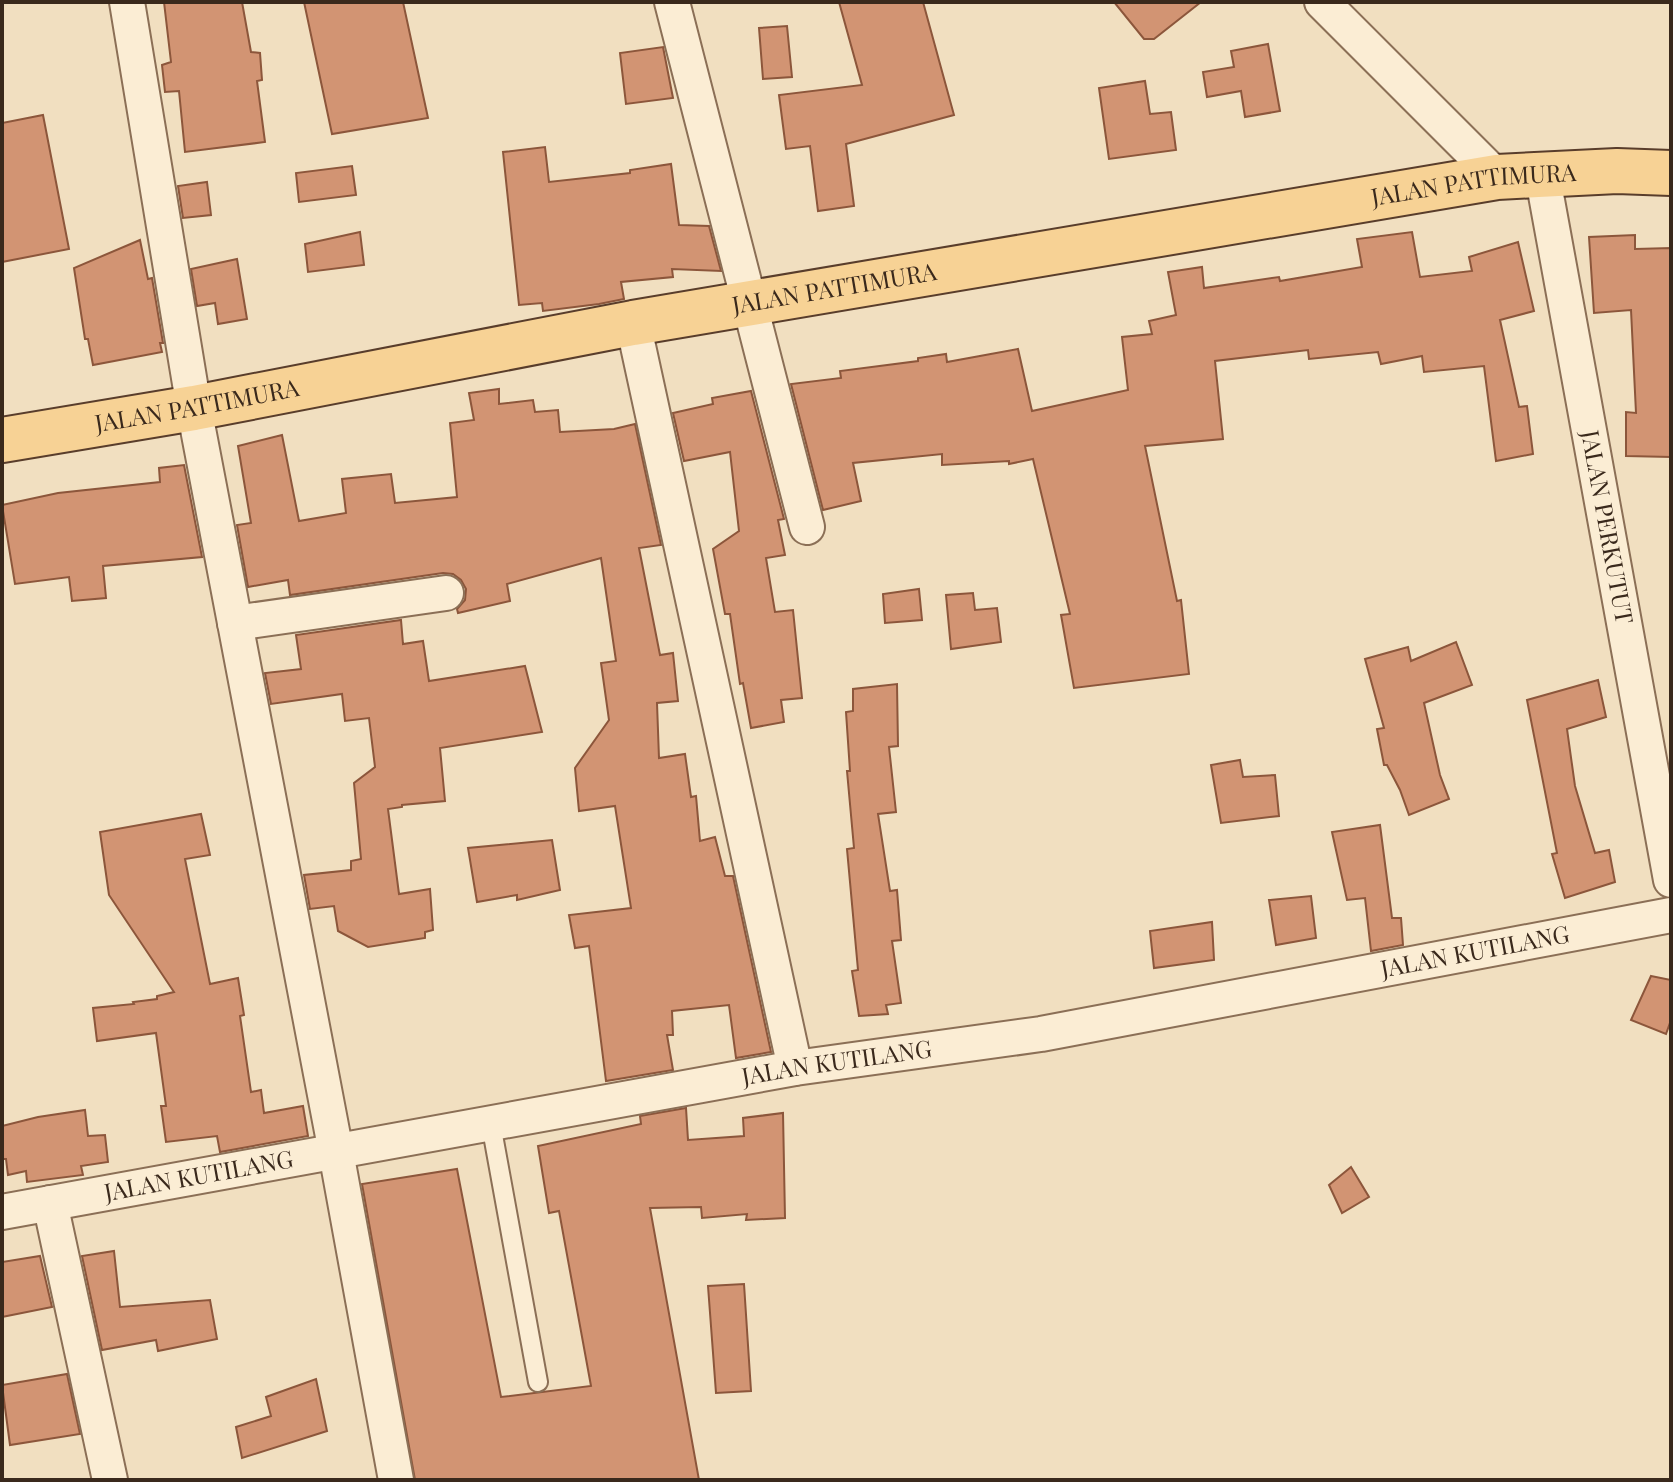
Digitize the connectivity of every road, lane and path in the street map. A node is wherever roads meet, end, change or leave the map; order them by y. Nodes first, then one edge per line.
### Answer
1 (127, 2) edge
2 (672, 2) edge
3 (1322, 2) edge
4 (1542, 173) junction
5 (1671, 173) edge
6 (1497, 177) junction
7 (750, 304) junction
8 (633, 323) junction
9 (194, 408) junction
10 (2, 440) edge
11 (807, 527) dead end
12 (446, 593) dead end
13 (235, 623) junction
14 (1671, 880) edge
15 (1671, 915) edge
16 (795, 1068) junction
17 (491, 1124) junction
18 (336, 1152) junction
19 (50, 1203) junction
20 (2, 1212) edge
21 (538, 1382) dead end
22 (110, 1480) edge
23 (396, 1480) edge

1 - 9 street
2 - 7 street
3 - 6 street
4 - 5 main road, JALAN PATTIMURA
4 - 6 main road, JALAN PATTIMURA
4 - 14 street, JALAN PERKUTUT
6 - 7 main road, JALAN PATTIMURA
7 - 8 main road, JALAN PATTIMURA
7 - 11 street
8 - 9 main road, JALAN PATTIMURA
8 - 16 street
9 - 10 main road, JALAN PATTIMURA
9 - 13 street
12 - 13 street
13 - 18 street
15 - 16 street, JALAN KUTILANG
16 - 17 street, JALAN KUTILANG
17 - 18 street, JALAN KUTILANG
17 - 21 lane
18 - 19 street, JALAN KUTILANG
18 - 23 street
19 - 20 street, JALAN KUTILANG
19 - 22 street

